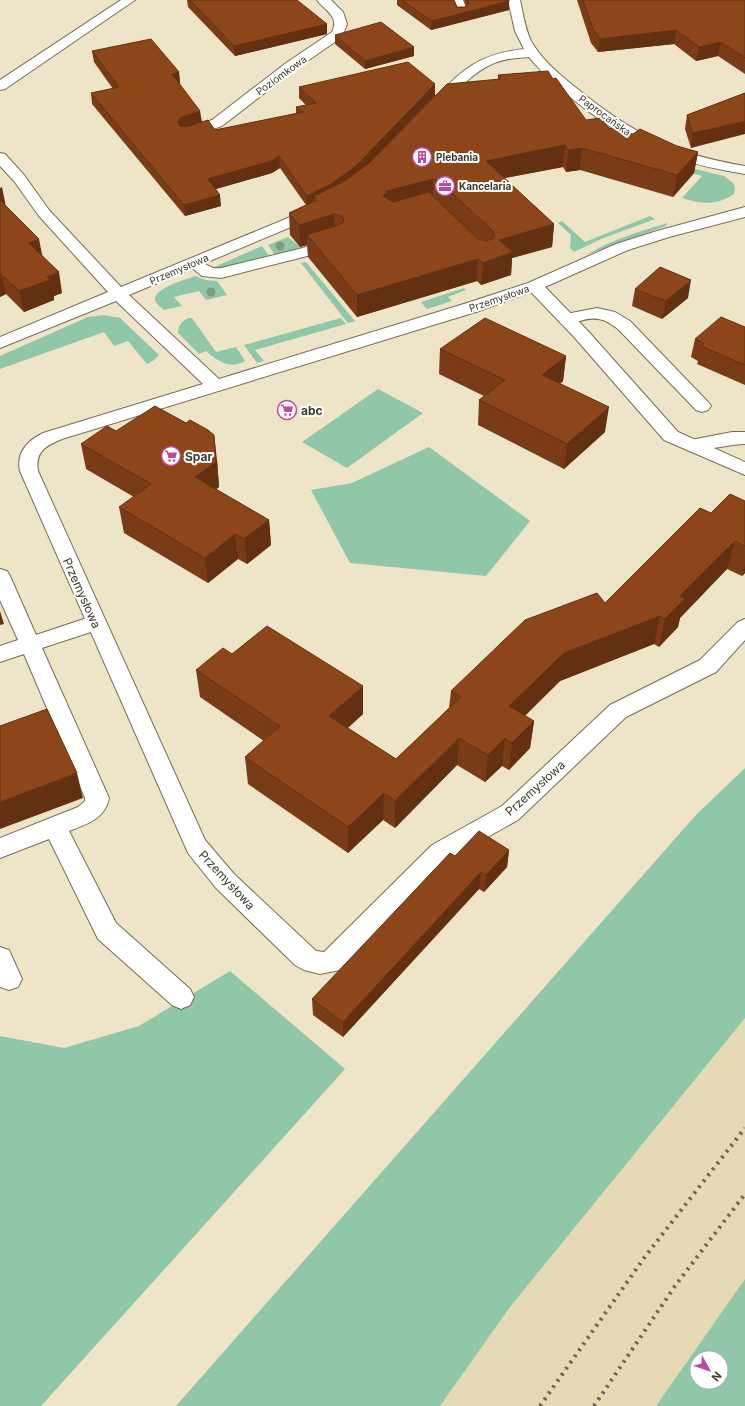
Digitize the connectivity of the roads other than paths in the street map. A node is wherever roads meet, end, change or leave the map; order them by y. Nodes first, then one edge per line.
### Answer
1 (129, 0) edge
2 (323, 0) edge
3 (514, 0) edge
4 (533, 52) junction
5 (0, 86) edge
6 (426, 116) edge
7 (187, 133) edge
8 (0, 157) edge
9 (745, 170) edge
10 (328, 205) edge
11 (745, 212) edge
12 (334, 242) edge
13 (194, 263) junction
14 (534, 286) junction
15 (119, 294) junction
16 (567, 319) junction
17 (0, 343) edge
18 (215, 385) junction
19 (702, 406) dead end
20 (745, 438) edge
21 (692, 445) junction
22 (745, 469) edge
23 (0, 576) edge
24 (96, 623) junction
25 (745, 626) edge
26 (30, 644) junction
27 (0, 654) edge
28 (55, 826) junction
29 (0, 848) edge
30 (181, 997) dead end

1 - 5 street
2 - 7 street, Poziomkowa
3 - 4 street, Paprocańska
4 - 6 street
4 - 9 street, Paprocańska
8 - 15 street
10 - 13 street, Przemysłowa
11 - 14 street
12 - 13 street
13 - 15 street, Przemysłowa
14 - 16 street, Przemysłowa
14 - 18 street, Przemysłowa
15 - 17 street, Przemysłowa
15 - 18 street
16 - 19 street
16 - 21 street, Przemysłowa
18 - 24 street, Przemysłowa
20 - 21 street
21 - 22 street, Przemysłowa
23 - 26 street
24 - 25 street, Przemysłowa
24 - 26 street
26 - 27 street
26 - 28 street
28 - 29 street
28 - 30 street

